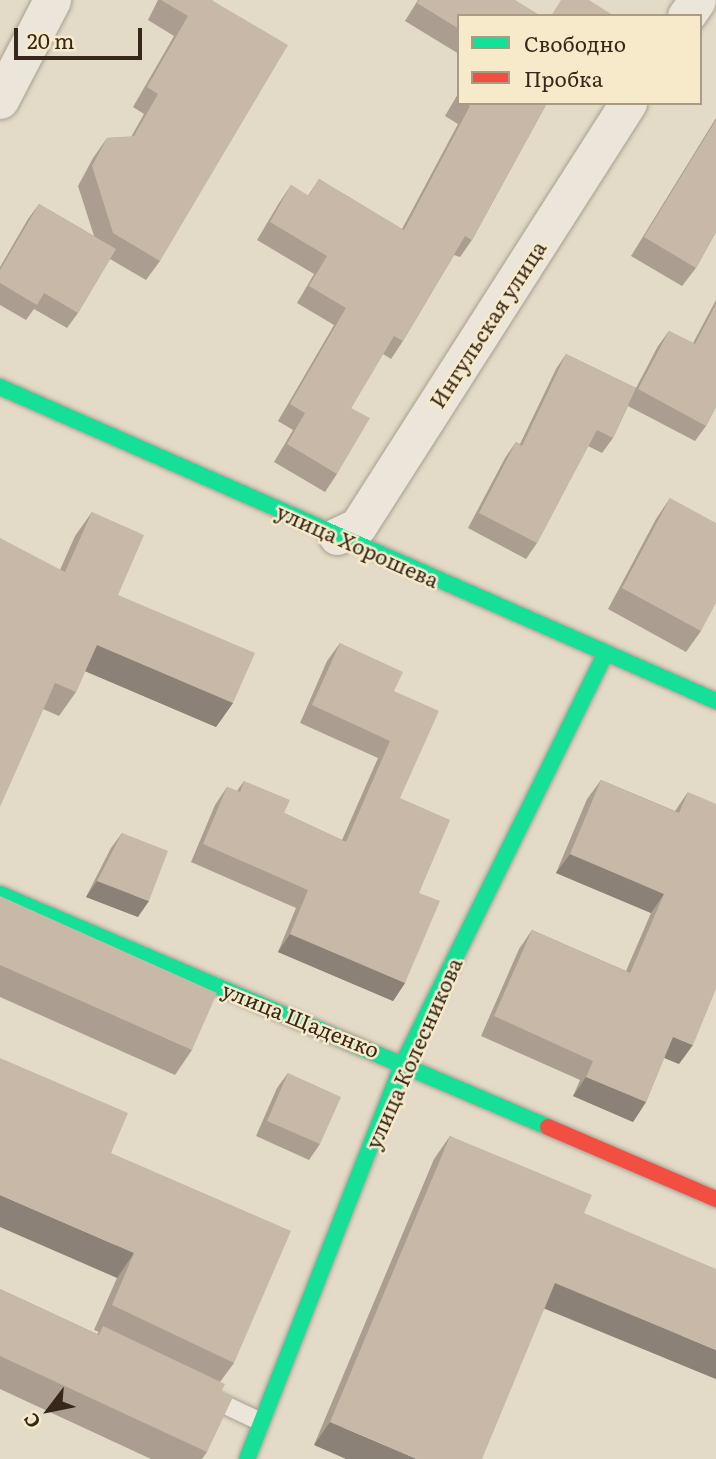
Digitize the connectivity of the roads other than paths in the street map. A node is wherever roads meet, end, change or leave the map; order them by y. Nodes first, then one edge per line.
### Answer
1 (52, 0) edge
2 (0, 100) edge
3 (627, 105) edge
4 (0, 387) edge
5 (337, 536) junction
6 (605, 655) junction
7 (716, 701) edge
8 (0, 894) edge
9 (404, 1061) junction
10 (716, 1199) edge
11 (185, 1386) edge
12 (259, 1421) junction
13 (247, 1459) edge

1 - 2 street
3 - 5 street, Ингульская улица
4 - 5 street, улица Хорошева
5 - 6 street, улица Хорошева
6 - 7 street, улица Хорошева
6 - 9 street, улица Колесникова
8 - 9 street, улица Щаденко
9 - 10 street, улица Щаденко
9 - 12 street, улица Колесникова
11 - 12 lane
12 - 13 street, улица Колесникова

